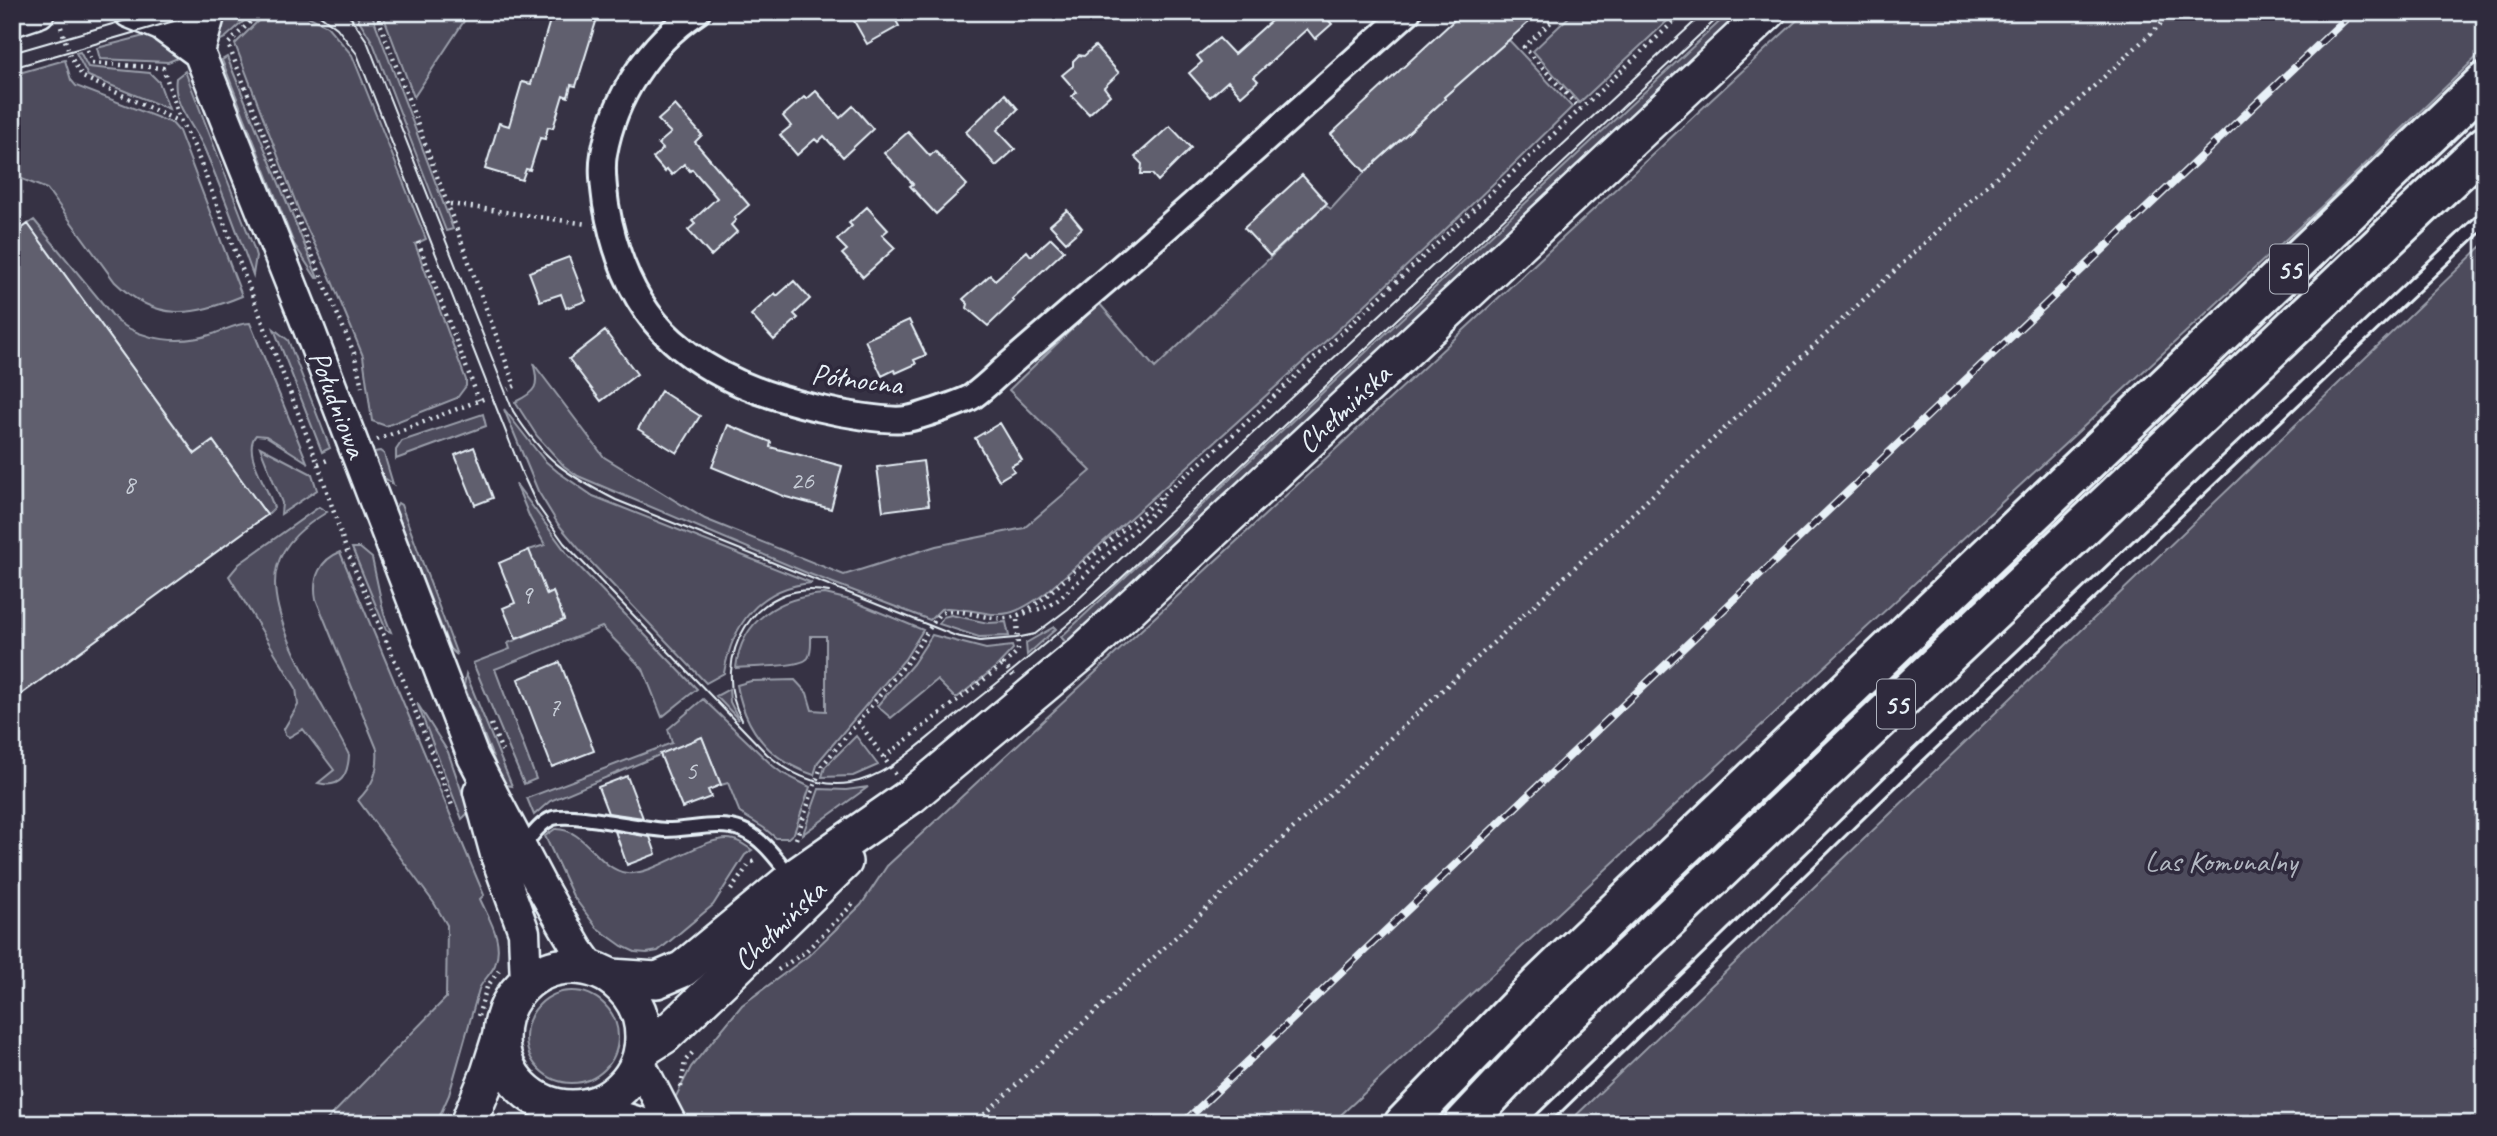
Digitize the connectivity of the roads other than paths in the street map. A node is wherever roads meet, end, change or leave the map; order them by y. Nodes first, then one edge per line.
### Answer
1 (129, 12) edge
2 (183, 12) edge
3 (210, 12) edge
4 (697, 12) edge
5 (1408, 12) edge
6 (1768, 12) edge
7 (50, 19) edge
8 (12, 21) edge
9 (199, 52) junction
10 (2485, 82) edge
11 (2485, 146) edge
12 (2485, 218) edge
13 (473, 757) junction
14 (899, 782) junction
15 (522, 848) junction
16 (792, 878) junction
17 (601, 973) junction
18 (526, 983) junction
19 (501, 1035) junction
20 (640, 1056) junction
21 (587, 1107) junction
22 (538, 1114) edge
23 (1407, 1118) edge
24 (468, 1124) edge
25 (645, 1124) edge
26 (671, 1124) edge
27 (1464, 1124) edge
28 (1538, 1124) edge

1 - 9 street
2 - 9 street, Południowa
3 - 9 street
4 - 5 street, Północna
6 - 14 main road, Chełmińska
7 - 8 street
9 - 13 street, Południowa
10 - 23 main road, 55
11 - 27 main road, 55
12 - 28 lane
13 - 15 street, Południowa
13 - 18 street, Południowa
14 - 16 main road, Chełmińska
14 - 20 main road, Chełmińska
15 - 16 lane
15 - 17 street, Południowa
16 - 17 main road, Chełmińska
17 - 18 main road
17 - 20 main road
18 - 19 main road
19 - 22 main road
19 - 24 main road
20 - 21 main road
20 - 26 street
21 - 22 main road
21 - 25 street

